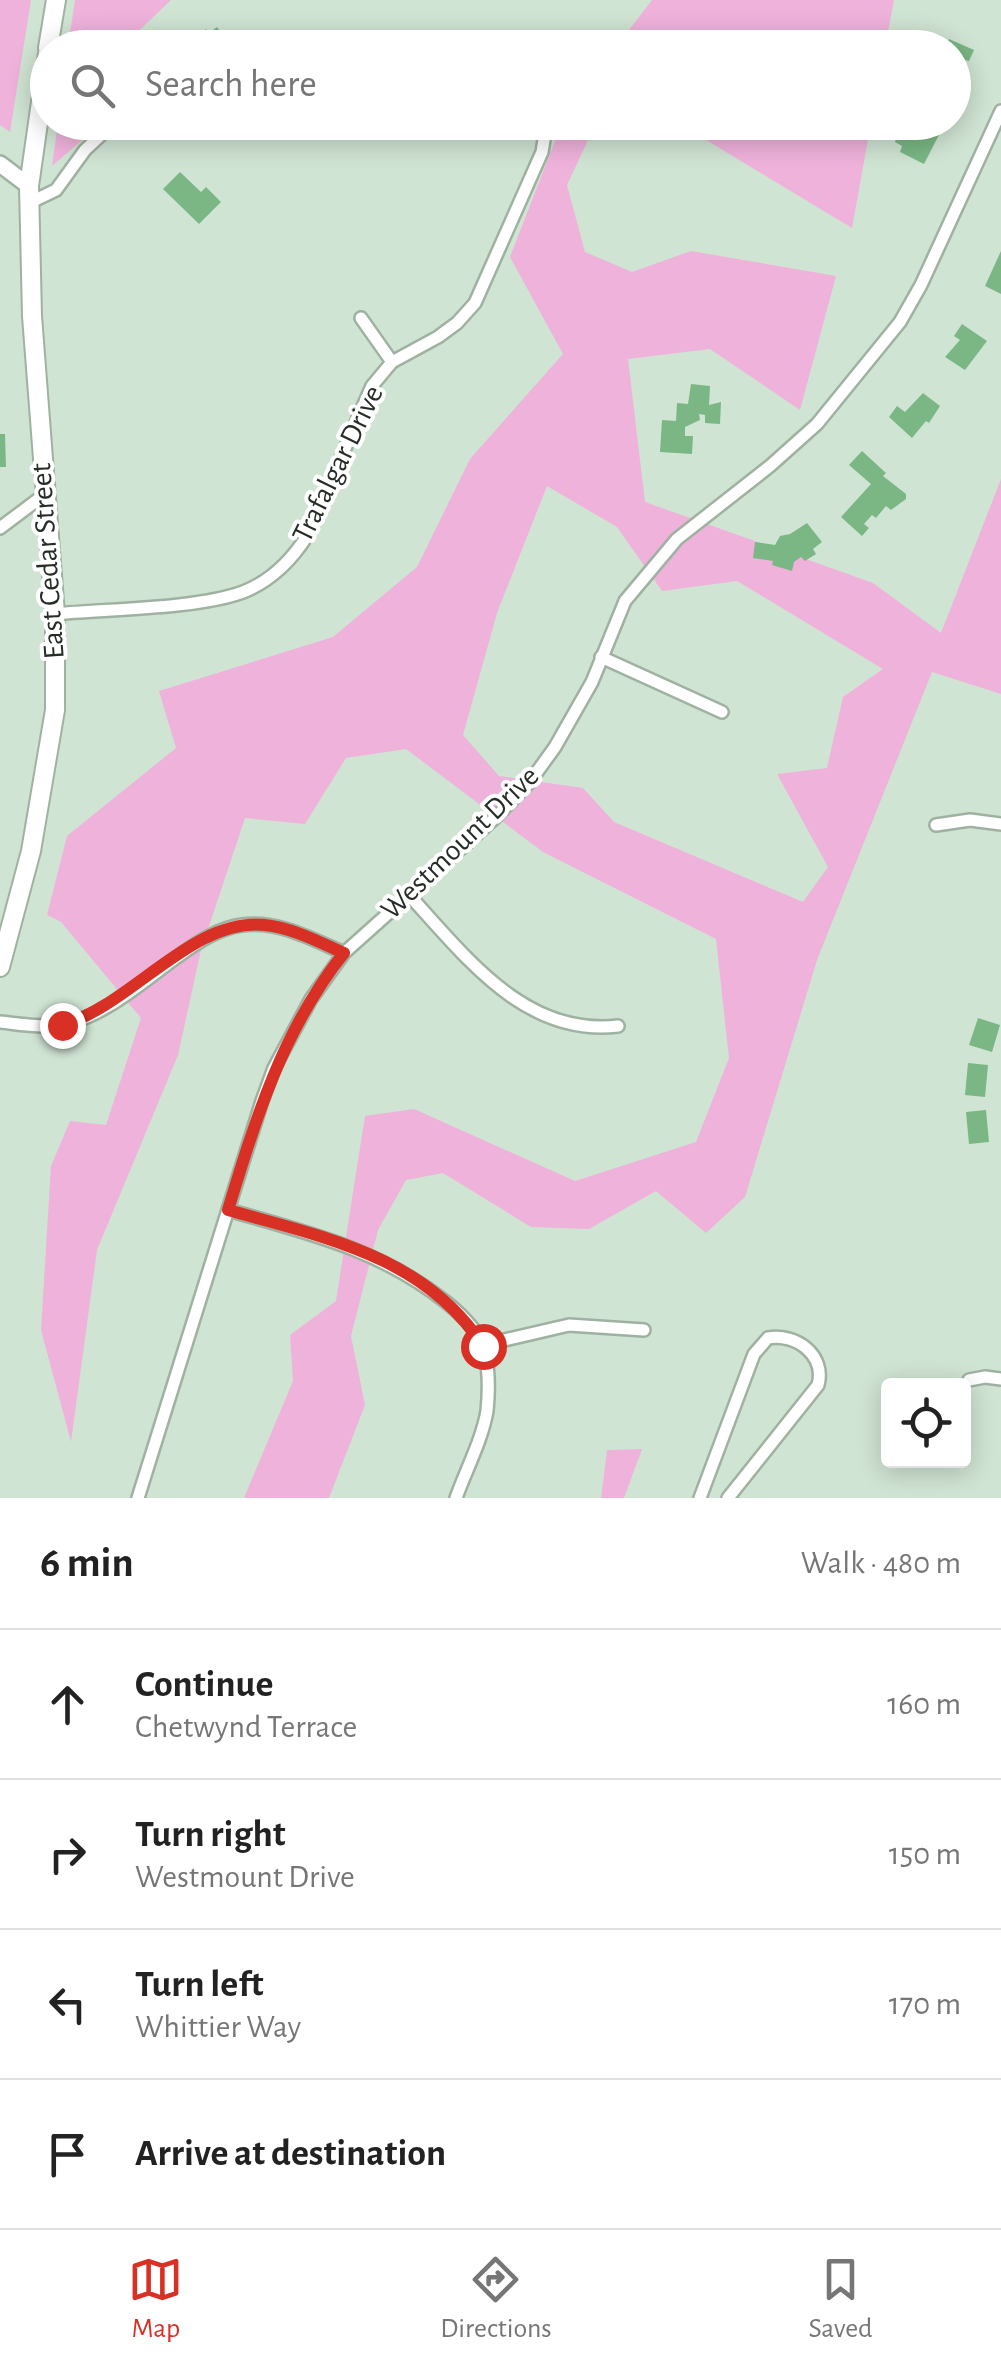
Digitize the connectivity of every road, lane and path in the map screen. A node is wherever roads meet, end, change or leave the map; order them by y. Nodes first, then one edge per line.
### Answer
1 (56, 0) edge
2 (51, 30) edge
3 (1001, 110) edge
4 (36, 140) edge
5 (95, 140) edge
6 (544, 140) edge
7 (0, 164) edge
8 (29, 194) junction
9 (360, 318) dead end
10 (392, 362) junction
11 (44, 495) junction
12 (0, 528) edge
13 (55, 614) junction
14 (601, 656) junction
15 (722, 712) dead end
16 (1001, 824) edge
17 (936, 826) dead end
18 (409, 895) junction
19 (6, 919) edge
20 (344, 953) junction
21 (0, 967) edge
22 (0, 1022) edge
23 (618, 1026) dead end
24 (228, 1210) junction
25 (644, 1330) dead end
26 (483, 1346) junction
27 (1001, 1379) edge
28 (971, 1380) edge
29 (138, 1498) edge
30 (456, 1498) edge
31 (700, 1498) edge
32 (728, 1498) edge

1 - 2 main road, East Cedar Street
3 - 14 street, Westmount Drive
4 - 8 main road, East Cedar Street
5 - 8 street
6 - 10 street, Trafalgar Drive
7 - 8 street
8 - 11 main road, East Cedar Street
9 - 10 street
10 - 13 street, Trafalgar Drive
11 - 12 street
11 - 13 main road, East Cedar Street
13 - 19 main road, East Cedar Street
14 - 15 street
14 - 18 street, Westmount Drive
16 - 17 street
18 - 20 street, Westmount Drive
18 - 23 street
19 - 21 main road, East Cedar Street
20 - 22 street
20 - 24 street, Westmount Drive
24 - 26 street
24 - 29 street, Westmount Drive
25 - 26 street
26 - 30 street
27 - 28 street
31 - 32 street

